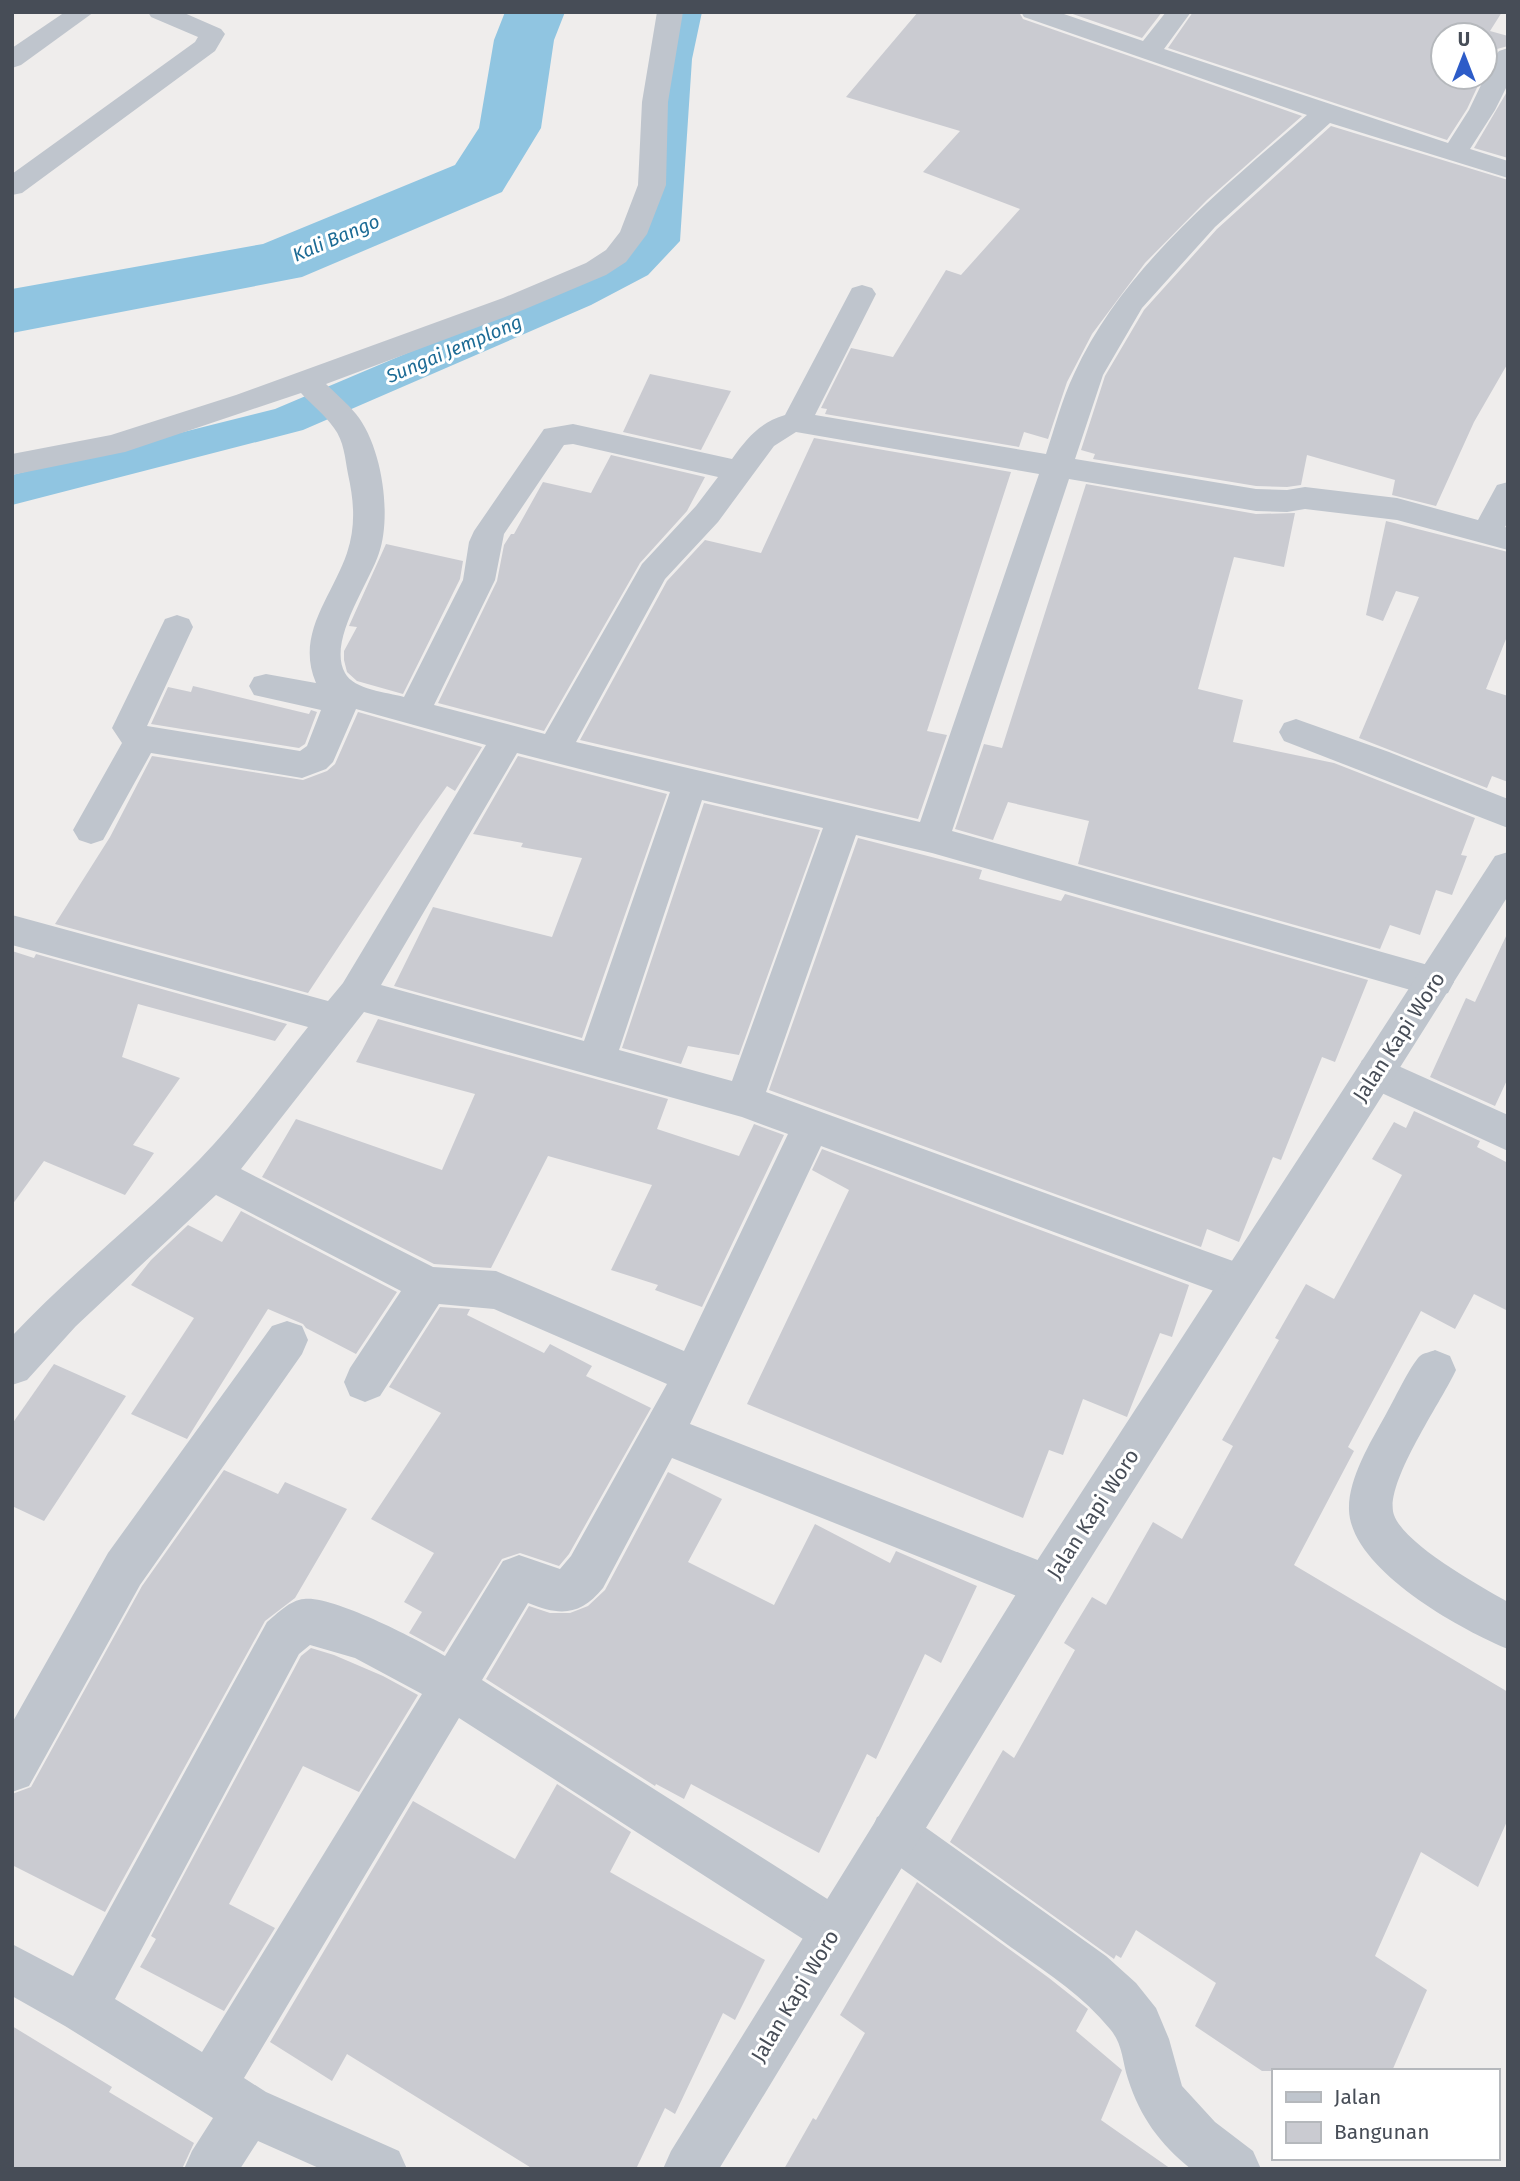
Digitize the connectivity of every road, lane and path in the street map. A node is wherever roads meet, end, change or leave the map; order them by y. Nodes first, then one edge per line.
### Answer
1 (82, 12) edge
2 (160, 12) edge
3 (670, 12) edge
4 (1032, 12) edge
5 (1179, 12) edge
6 (1148, 52) junction
7 (1508, 56) edge
8 (12, 60) edge
9 (1326, 113) junction
10 (1454, 154) junction
11 (1508, 170) edge
12 (12, 187) edge
13 (862, 294) dead end
14 (312, 386) junction
15 (796, 422) junction
16 (12, 464) edge
17 (1058, 466) junction
18 (739, 471) junction
19 (1508, 493) edge
20 (1497, 535) edge
21 (177, 627) dead end
22 (266, 686) dead end
23 (343, 697) junction
24 (413, 712) junction
25 (1296, 732) dead end
26 (142, 738) junction
27 (508, 738) junction
28 (554, 750) junction
29 (690, 784) junction
30 (1508, 814) edge
31 (844, 819) junction
32 (90, 830) dead end
33 (932, 839) junction
34 (1508, 866) edge
35 (12, 930) edge
36 (1435, 982) junction
37 (345, 1007) junction
38 (597, 1059) junction
39 (1376, 1072) junction
40 (744, 1101) junction
41 (811, 1126) junction
42 (1508, 1134) edge
43 (212, 1173) junction
44 (1241, 1282) junction
45 (429, 1285) junction
46 (287, 1340) dead end
47 (12, 1366) edge
48 (1435, 1370) dead end
49 (694, 1375) junction
50 (365, 1382) dead end
51 (663, 1434) junction
52 (1047, 1586) junction
53 (1508, 1627) edge
54 (452, 1688) junction
55 (12, 1769) edge
56 (894, 1834) junction
57 (834, 1931) junction
58 (12, 1969) edge
59 (83, 2008) junction
60 (229, 2098) junction
61 (209, 2169) edge
62 (381, 2169) edge
63 (689, 2169) edge
64 (1235, 2169) edge

1 - 8 street
2 - 12 street
3 - 14 street
4 - 6 street
5 - 6 street
6 - 9 street
7 - 10 street
9 - 10 street
9 - 17 street
10 - 11 street
13 - 15 street
14 - 16 street
14 - 23 street
15 - 17 street
15 - 18 street
17 - 20 street
17 - 33 street
18 - 24 street
18 - 28 street
19 - 20 street
21 - 26 street
22 - 23 street
23 - 24 street
23 - 26 street
24 - 27 street
25 - 30 street
26 - 32 street
27 - 28 street
27 - 37 street
28 - 29 street
29 - 31 street
29 - 38 street
31 - 33 street
31 - 40 street
33 - 36 street
34 - 36 street, Jalan Kapi Woro
35 - 37 street
36 - 39 street, Jalan Kapi Woro
37 - 38 street
37 - 43 street
38 - 40 street
39 - 42 street
39 - 44 street, Jalan Kapi Woro
40 - 41 street
41 - 44 street
41 - 49 street
43 - 45 street
43 - 47 street
44 - 52 street, Jalan Kapi Woro
45 - 49 street
45 - 50 street
46 - 55 street
48 - 53 street
49 - 51 street
51 - 52 street
51 - 54 street
52 - 56 street, Jalan Kapi Woro
54 - 57 street
54 - 59 street
54 - 60 street
56 - 57 street, Jalan Kapi Woro
56 - 64 street
57 - 63 street, Jalan Kapi Woro
58 - 59 street
59 - 60 street
60 - 61 street
60 - 62 street

